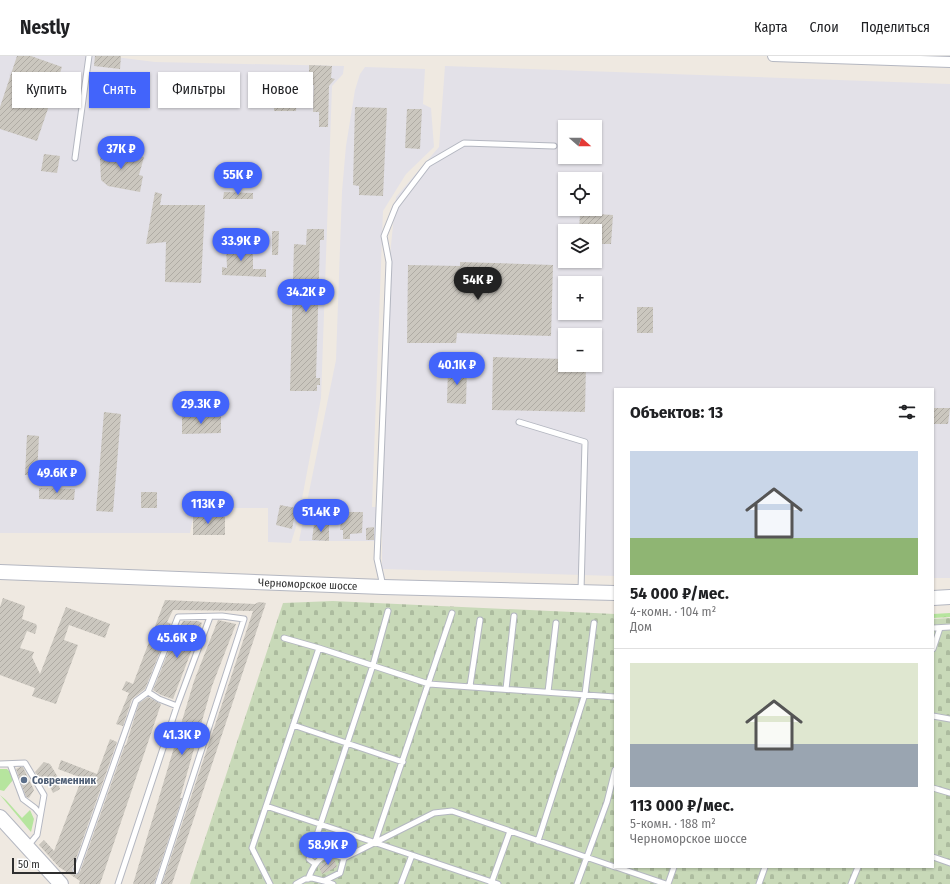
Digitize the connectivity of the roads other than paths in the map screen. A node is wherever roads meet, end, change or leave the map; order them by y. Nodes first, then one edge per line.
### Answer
1 (89, 56) edge
2 (773, 56) edge
3 (950, 62) edge
4 (554, 146) dead end
5 (75, 158) dead end
6 (519, 422) dead end
7 (0, 572) edge
8 (383, 587) junction
9 (581, 592) junction
10 (614, 593) edge
11 (950, 597) edge
12 (934, 598) edge
13 (388, 611) dead end
14 (452, 613) dead end
15 (514, 616) dead end
16 (210, 617) junction
17 (480, 620) dead end
18 (594, 622) dead end
19 (556, 623) dead end
20 (950, 627) edge
21 (934, 628) edge
22 (940, 628) junction
23 (284, 638) dead end
24 (934, 646) edge
25 (319, 648) junction
26 (373, 665) junction
27 (429, 684) junction
28 (470, 686) junction
29 (506, 689) junction
30 (148, 692) junction
31 (548, 692) junction
32 (585, 694) junction
33 (614, 696) edge
34 (177, 706) junction
35 (934, 716) edge
36 (950, 718) edge
37 (293, 725) junction
38 (347, 743) junction
39 (403, 762) junction
40 (0, 764) edge
41 (10, 764) junction
42 (614, 775) edge
43 (934, 788) edge
44 (950, 793) edge
45 (266, 806) junction
46 (40, 814) junction
47 (0, 817) edge
48 (321, 823) junction
49 (510, 831) junction
50 (538, 841) junction
51 (375, 842) junction
52 (27, 847) junction
53 (412, 855) junction
54 (587, 857) junction
55 (934, 857) edge
56 (344, 858) junction
57 (314, 863) junction
58 (950, 863) edge
59 (614, 867) edge
60 (618, 868) edge
61 (674, 868) edge
62 (765, 868) edge
63 (858, 868) edge
64 (76, 871) dead end
65 (308, 879) junction
66 (324, 881) junction
67 (492, 883) edge
68 (61, 884) edge
69 (118, 884) edge
70 (158, 884) edge
71 (270, 884) edge
72 (296, 884) edge
73 (334, 884) edge
74 (401, 884) edge
75 (498, 884) edge
76 (577, 884) edge
77 (667, 884) edge
78 (759, 884) edge
79 (852, 884) edge

1 - 5 lane
2 - 3 street
4 - 8 lane
6 - 9 lane
7 - 8 main road, Черноморское шоссе
8 - 9 main road, Черноморское шоссе
9 - 10 main road, Черноморское шоссе
11 - 12 main road
13 - 26 lane
14 - 27 lane
15 - 29 lane
16 - 30 lane
16 - 34 lane
16 - 70 lane
17 - 28 lane
18 - 32 lane
19 - 31 lane
20 - 22 lane
21 - 22 lane
22 - 24 lane
23 - 25 lane
25 - 26 lane
25 - 37 lane
26 - 27 lane
26 - 38 lane
27 - 28 lane
27 - 39 lane
28 - 29 lane
29 - 31 lane
30 - 34 lane
30 - 64 lane
31 - 32 lane
32 - 33 lane
32 - 50 lane
34 - 69 lane
35 - 36 lane
37 - 38 lane
37 - 45 lane
38 - 39 lane
38 - 48 lane
39 - 51 lane
40 - 41 lane
41 - 46 lane
41 - 46 lane
42 - 54 lane
43 - 44 lane
45 - 48 lane
45 - 71 lane
46 - 52 lane
47 - 52 main road
48 - 51 lane
48 - 57 lane
49 - 50 lane
49 - 51 lane
49 - 67 lane
50 - 54 lane
51 - 53 lane
51 - 56 lane
52 - 68 main road
53 - 67 lane
53 - 74 lane
54 - 59 lane
54 - 76 lane
55 - 58 lane
56 - 57 lane
56 - 66 lane
57 - 65 lane
60 - 77 lane
61 - 77 lane
62 - 78 lane
63 - 79 lane
65 - 66 lane
65 - 72 lane
66 - 73 lane
67 - 75 lane

